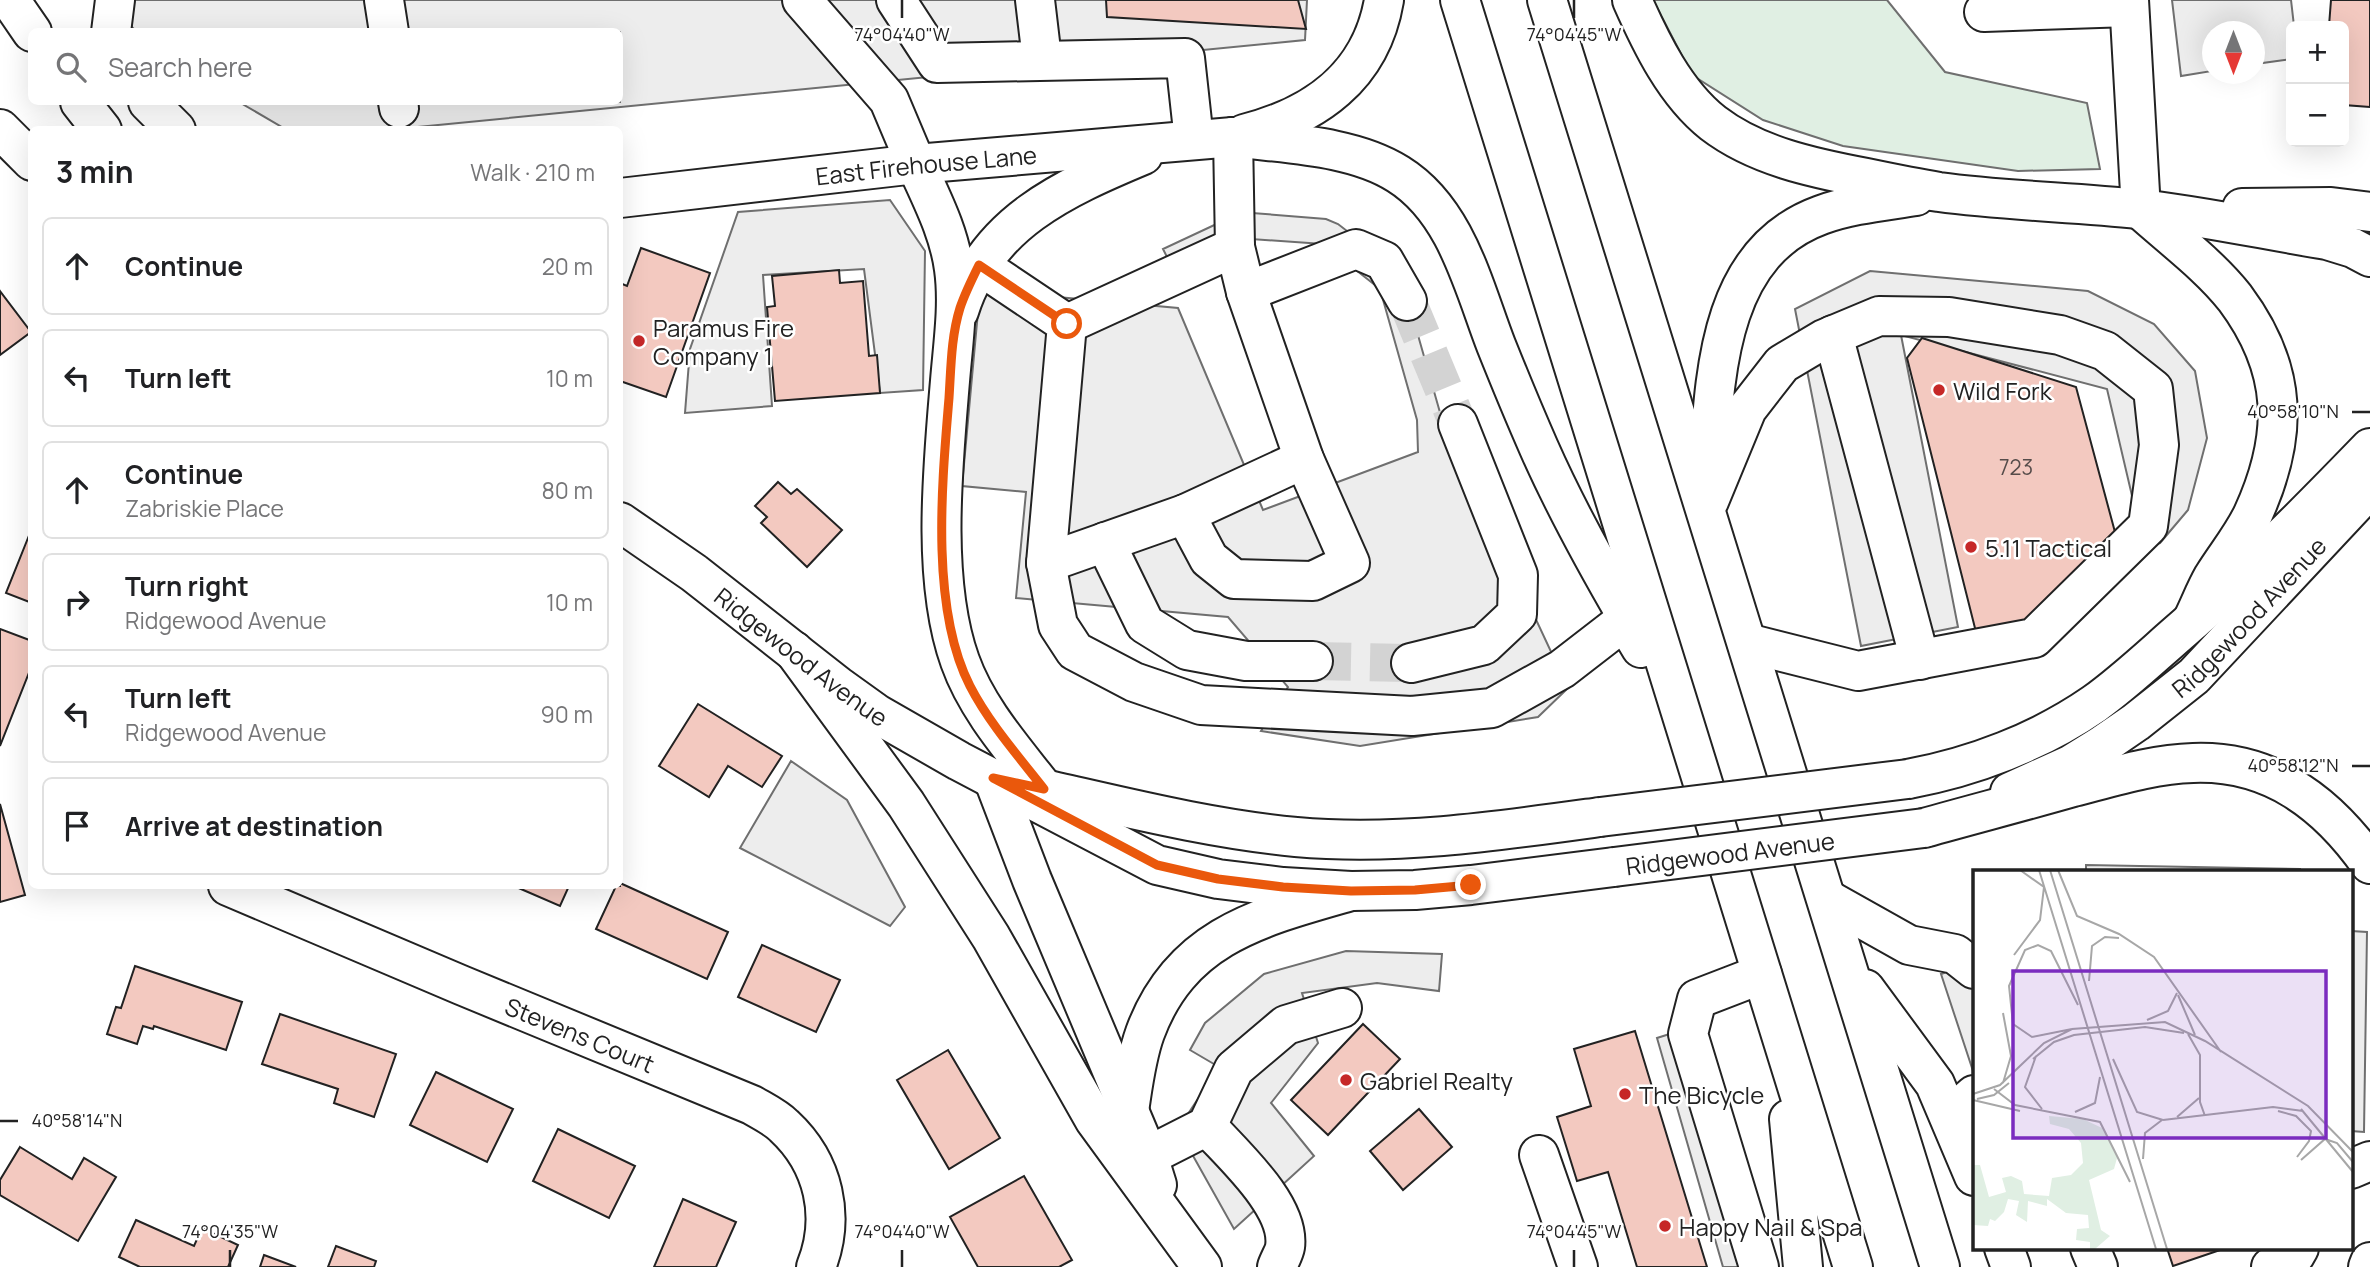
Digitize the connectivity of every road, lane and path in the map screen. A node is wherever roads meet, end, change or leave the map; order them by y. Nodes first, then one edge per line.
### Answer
1 (10, 0) edge
2 (115, 0) edge
3 (384, 0) edge
4 (802, 0) edge
5 (896, 0) edge
6 (1035, 0) edge
7 (1384, 0) edge
8 (1460, 0) edge
9 (1548, 0) edge
10 (1632, 0) edge
11 (2129, 4) edge
12 (1984, 12) dead end
13 (29, 28) edge
14 (112, 28) edge
15 (388, 28) edge
16 (1042, 59) junction
17 (82, 105) edge
18 (151, 105) edge
19 (99, 126) edge
20 (172, 126) edge
21 (0, 130) edge
22 (1233, 137) junction
23 (1186, 141) junction
24 (28, 157) edge
25 (916, 164) junction
26 (1939, 192) junction
27 (635, 196) edge
28 (2141, 210) junction
29 (2370, 212) edge
30 (1235, 247) junction
31 (2370, 257) edge
32 (979, 265) junction
33 (1246, 292) junction
34 (1407, 301) tunnel mouth
35 (1067, 324) junction
36 (1833, 335) junction
37 (954, 337) junction
38 (1458, 424) tunnel mouth
39 (2370, 448) edge
40 (1304, 459) junction
41 (2370, 488) edge
42 (1705, 510) junction
43 (1185, 514) junction
44 (623, 524) edge
45 (1105, 542) junction
46 (1046, 563) junction
47 (1628, 618) junction
48 (2192, 621) junction
49 (1747, 642) junction
50 (794, 652) junction
51 (1920, 660) junction
52 (1313, 661) tunnel mouth
53 (1411, 663) tunnel mouth
54 (1680, 709) junction
55 (993, 778) junction
56 (1044, 789) junction
57 (1924, 828) junction
58 (2370, 864) edge
59 (235, 889) edge
60 (1351, 891) junction
61 (1827, 899) junction
62 (1847, 964) junction
63 (1973, 968) edge
64 (1762, 974) junction
65 (1342, 1008) dead end
66 (1782, 1040) junction
67 (1962, 1105) edge
68 (1129, 1111) junction
69 (1207, 1126) junction
70 (1539, 1155) dead end
71 (1147, 1156) junction
72 (2370, 1161) edge
73 (1973, 1165) edge
74 (2352, 1169) edge
75 (1168, 1220) junction
76 (2005, 1250) edge
77 (2091, 1250) edge
78 (2298, 1250) edge
79 (1802, 1251) edge
80 (816, 1267) edge
81 (1202, 1267) edge
82 (1277, 1267) edge
83 (1578, 1267) edge
84 (1759, 1267) edge
85 (1774, 1267) edge
86 (1853, 1267) edge
87 (1940, 1267) edge
88 (2011, 1267) edge
89 (2098, 1267) edge
90 (2271, 1267) edge

1 - 13 main road
2 - 14 main road
3 - 15 main road
4 - 25 main road
5 - 16 main road
6 - 16 main road
7 - 22 main road
8 - 54 main road
9 - 42 main road
10 - 26 main road
11 - 12 main road
11 - 28 main road
16 - 23 main road
17 - 19 main road
18 - 20 main road
21 - 24 main road
22 - 23 main road, East Firehouse Lane
22 - 30 main road
22 - 47 main road
23 - 25 main road, East Firehouse Lane
23 - 32 main road
25 - 27 main road, East Firehouse Lane
25 - 37 main road
26 - 28 main road
26 - 42 main road
28 - 29 main road
28 - 31 main road
28 - 48 main road
30 - 33 main road
30 - 35 main road
32 - 35 main road
32 - 37 main road
33 - 34 main road
33 - 40 main road
35 - 46 main road
36 - 42 main road
36 - 51 main road
36 - 51 main road
37 - 56 main road
38 - 53 main road
39 - 48 main road, Ridgewood Avenue
40 - 43 main road
40 - 43 main road
41 - 57 main road, Ridgewood Avenue
42 - 49 main road
43 - 45 main road
44 - 50 main road, Ridgewood Avenue
45 - 46 main road
45 - 52 main road
46 - 47 main road
47 - 54 main road
48 - 56 main road, Ridgewood Avenue, bridge
49 - 51 main road
49 - 61 main road
50 - 55 main road, Ridgewood Avenue
50 - 75 main road
54 - 64 main road
55 - 56 main road, Ridgewood Avenue
55 - 60 main road, Ridgewood Avenue
55 - 68 main road
57 - 58 main road
57 - 60 main road, Ridgewood Avenue, bridge
59 - 80 main road, Stevens Court
60 - 68 main road
61 - 62 main road
61 - 63 main road
62 - 67 main road
62 - 87 main road
64 - 66 main road
64 - 84 main road
65 - 69 main road
66 - 79 main road
66 - 86 main road
67 - 73 main road
68 - 71 main road
69 - 71 main road
69 - 82 main road
70 - 83 main road
71 - 75 main road
72 - 74 main road
75 - 81 main road
76 - 88 main road
77 - 89 main road
78 - 90 main road
79 - 85 main road

